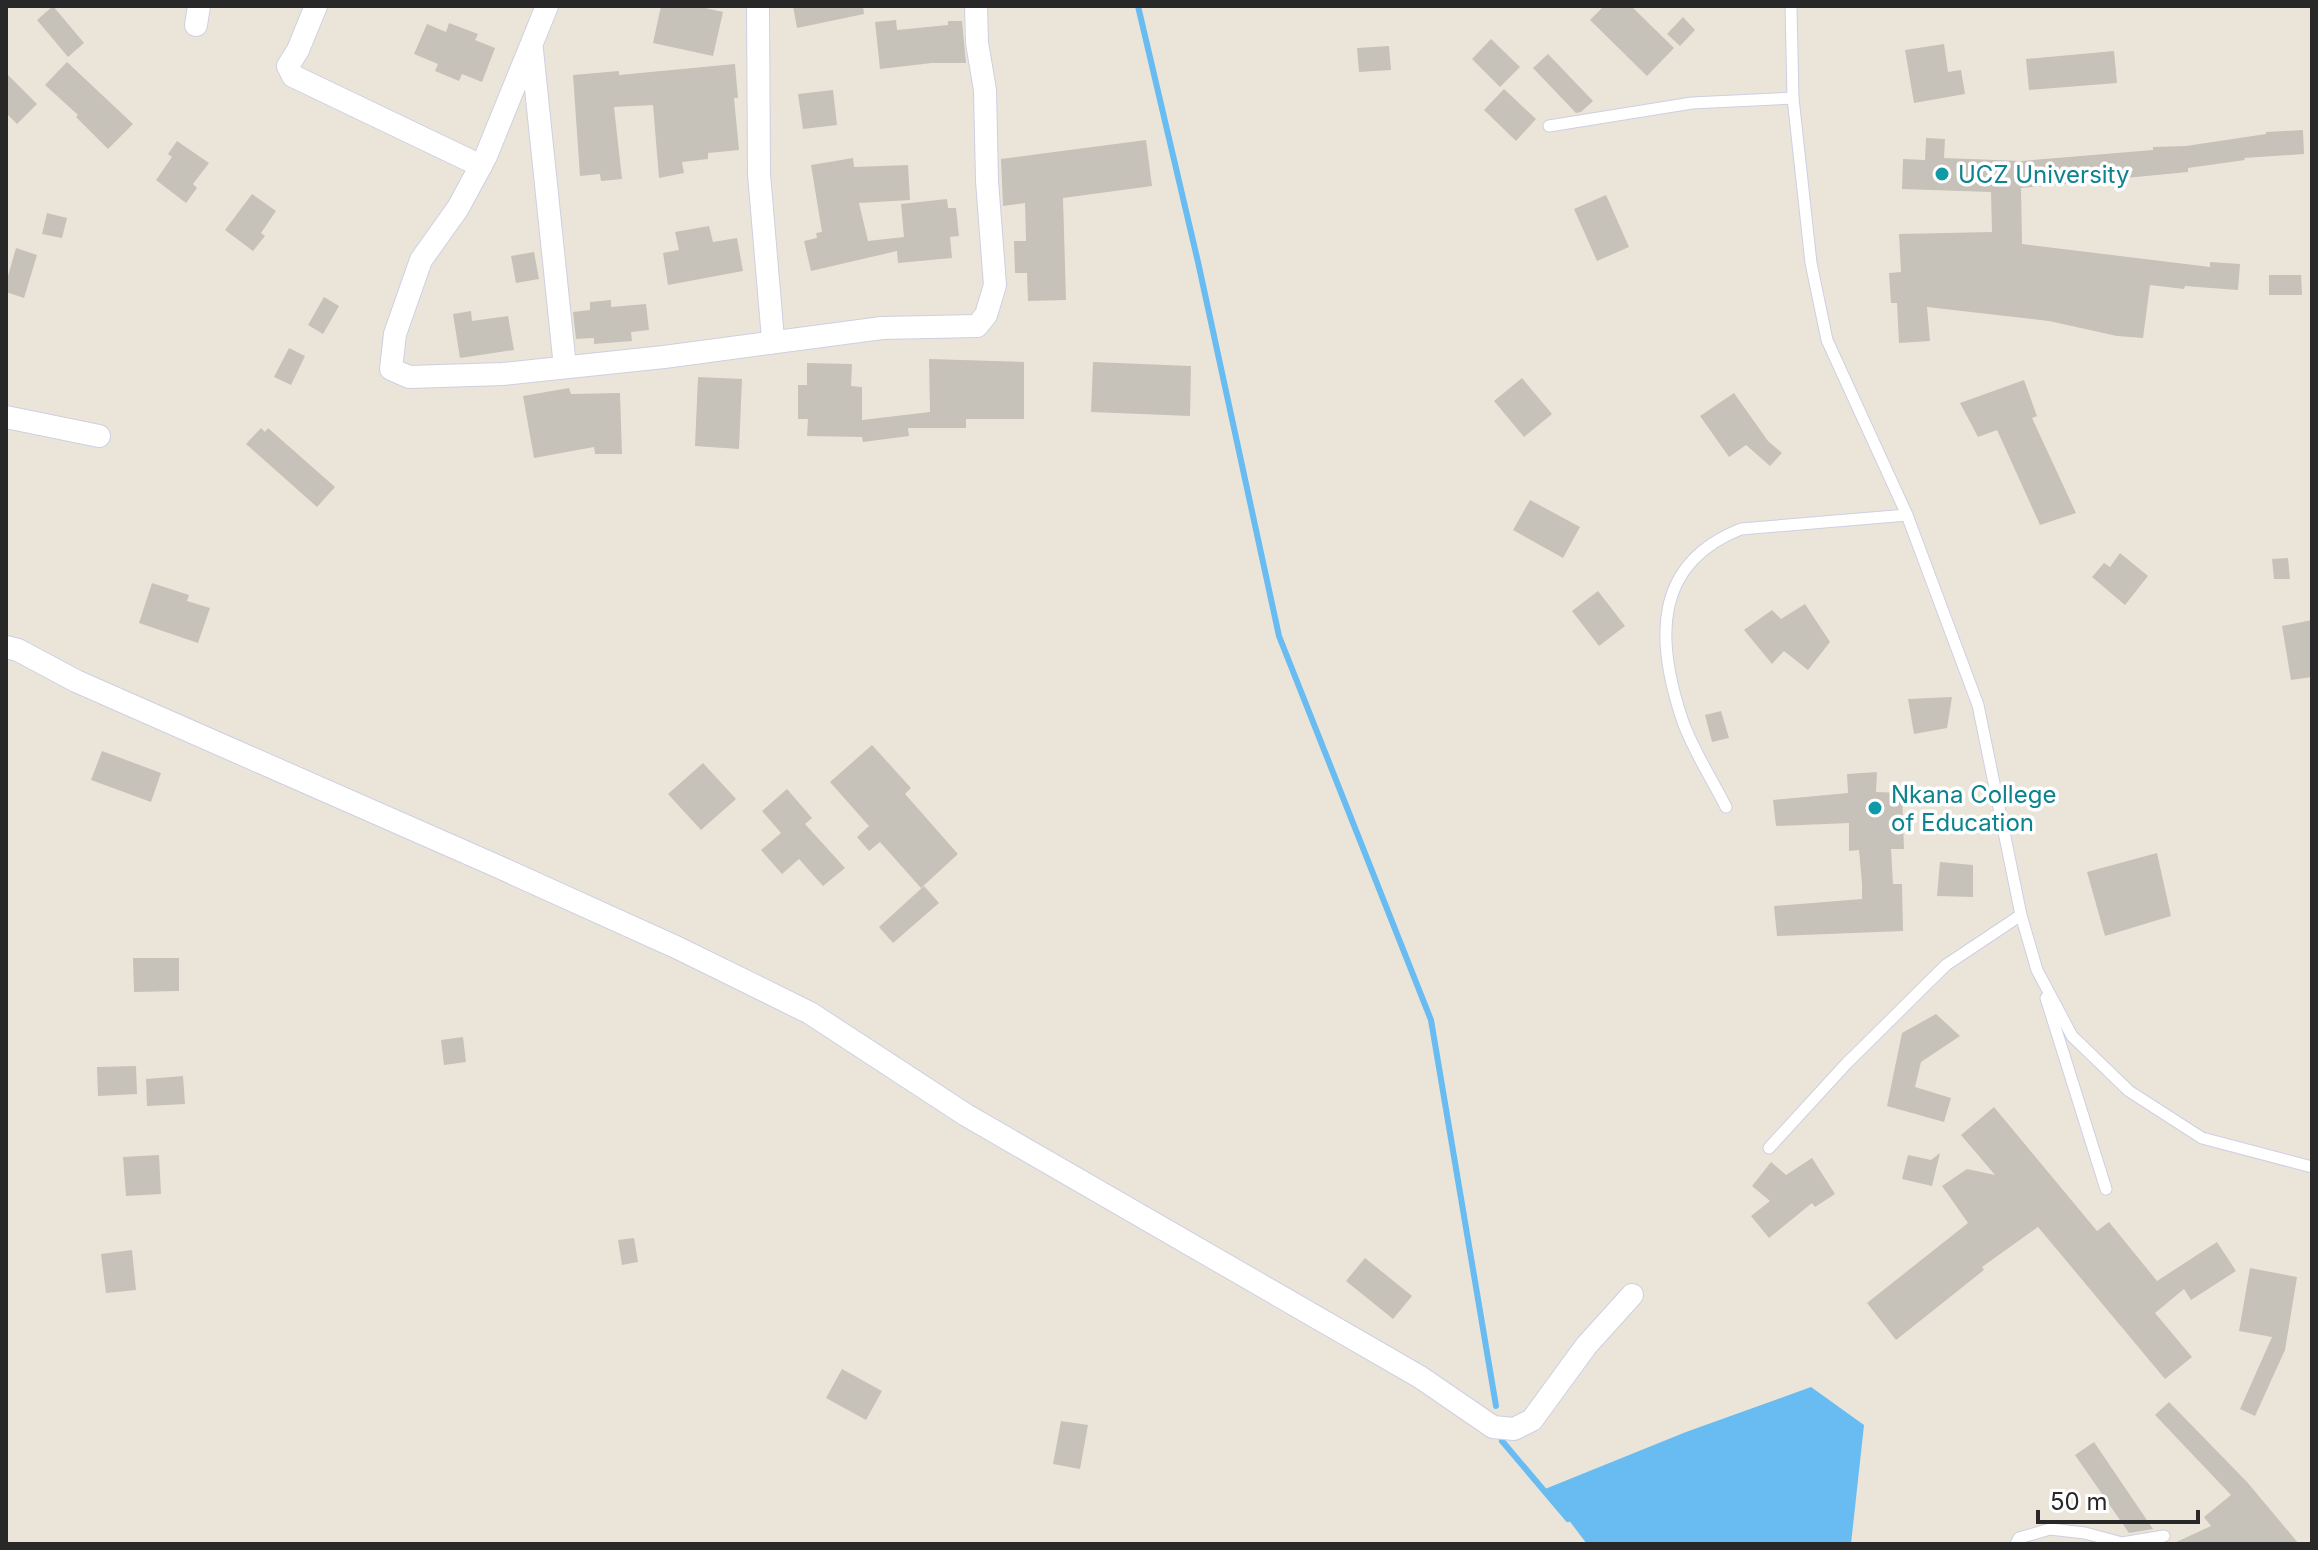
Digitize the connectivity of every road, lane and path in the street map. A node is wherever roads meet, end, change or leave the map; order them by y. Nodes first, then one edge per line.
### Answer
1 (316, 6) edge
2 (547, 6) edge
3 (758, 6) edge
4 (976, 6) edge
5 (1791, 6) edge
6 (531, 46) junction
7 (1793, 98) junction
8 (1549, 126) dead end
9 (481, 166) junction
10 (770, 343) junction
11 (565, 367) junction
12 (6, 417) edge
13 (99, 436) dead end
14 (1907, 515) junction
15 (6, 647) edge
16 (1726, 807) dead end
17 (2021, 915) junction
18 (2037, 970) junction
19 (1769, 1148) dead end
20 (2312, 1167) edge
21 (2106, 1189) dead end
22 (1632, 1295) dead end
23 (2164, 1536) dead end
24 (2016, 1544) edge

1 - 9 street
2 - 6 street
3 - 10 street
4 - 10 street
5 - 7 lane
6 - 9 street
6 - 11 street
7 - 8 lane
7 - 14 lane
9 - 11 street
10 - 11 street
12 - 13 street
14 - 16 lane
14 - 17 lane
15 - 22 street
17 - 18 lane
17 - 19 lane
18 - 20 lane
18 - 21 lane
23 - 24 lane

